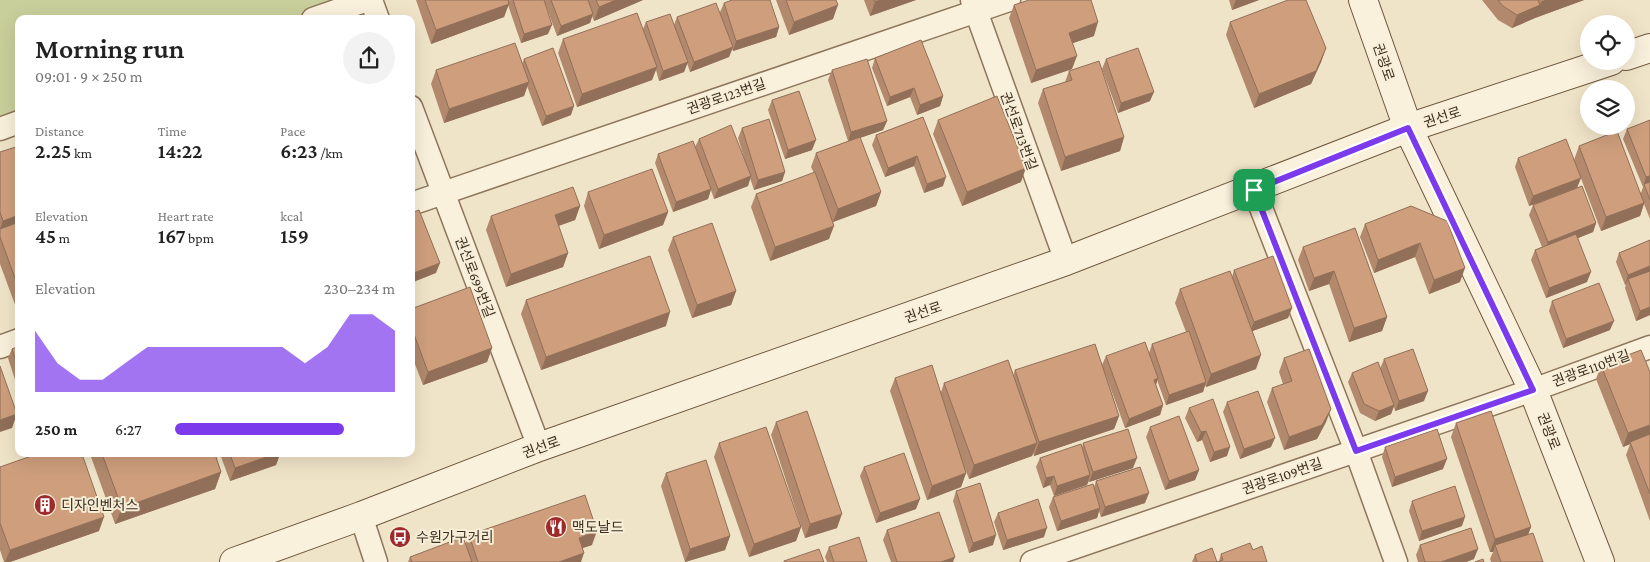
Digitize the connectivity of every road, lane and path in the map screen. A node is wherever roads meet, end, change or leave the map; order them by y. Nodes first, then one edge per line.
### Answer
1 (367, 0) edge
2 (371, 0) edge
3 (1009, 0) edge
4 (1363, 0) edge
5 (974, 6) edge
6 (324, 15) edge
7 (377, 15) edge
8 (1650, 48) edge
9 (1635, 53) edge
10 (1584, 70) edge
11 (415, 118) edge
12 (15, 123) edge
13 (1408, 128) junction
14 (0, 129) edge
15 (1254, 190) junction
16 (443, 192) junction
17 (415, 202) edge
18 (1066, 261) junction
19 (15, 341) edge
20 (0, 346) edge
21 (1650, 346) edge
22 (1533, 390) junction
23 (539, 447) junction
24 (1356, 451) junction
25 (361, 516) junction
26 (234, 562) edge
27 (376, 562) edge
28 (1032, 562) edge
29 (1396, 562) edge
30 (1600, 562) edge

1 - 6 street
2 - 7 street
3 - 5 street, 권광로123번길
4 - 13 street, 권광로
5 - 16 street, 권광로123번길
5 - 18 street, 권선로713번길
8 - 9 street
10 - 13 street, 권선로
11 - 16 street, 권선로699번길
12 - 14 street
13 - 15 street, 권선로
13 - 22 street, 권광로
15 - 18 street, 권선로
15 - 24 street
16 - 17 street, 권광로123번길
16 - 23 street, 권선로699번길
18 - 23 street, 권선로
19 - 20 street
21 - 22 street, 권광로110번길
22 - 24 street, 권광로109번길
22 - 30 street, 권광로
23 - 25 street, 권선로
24 - 28 street, 권광로109번길
24 - 29 street
25 - 26 street, 권선로
25 - 27 street

